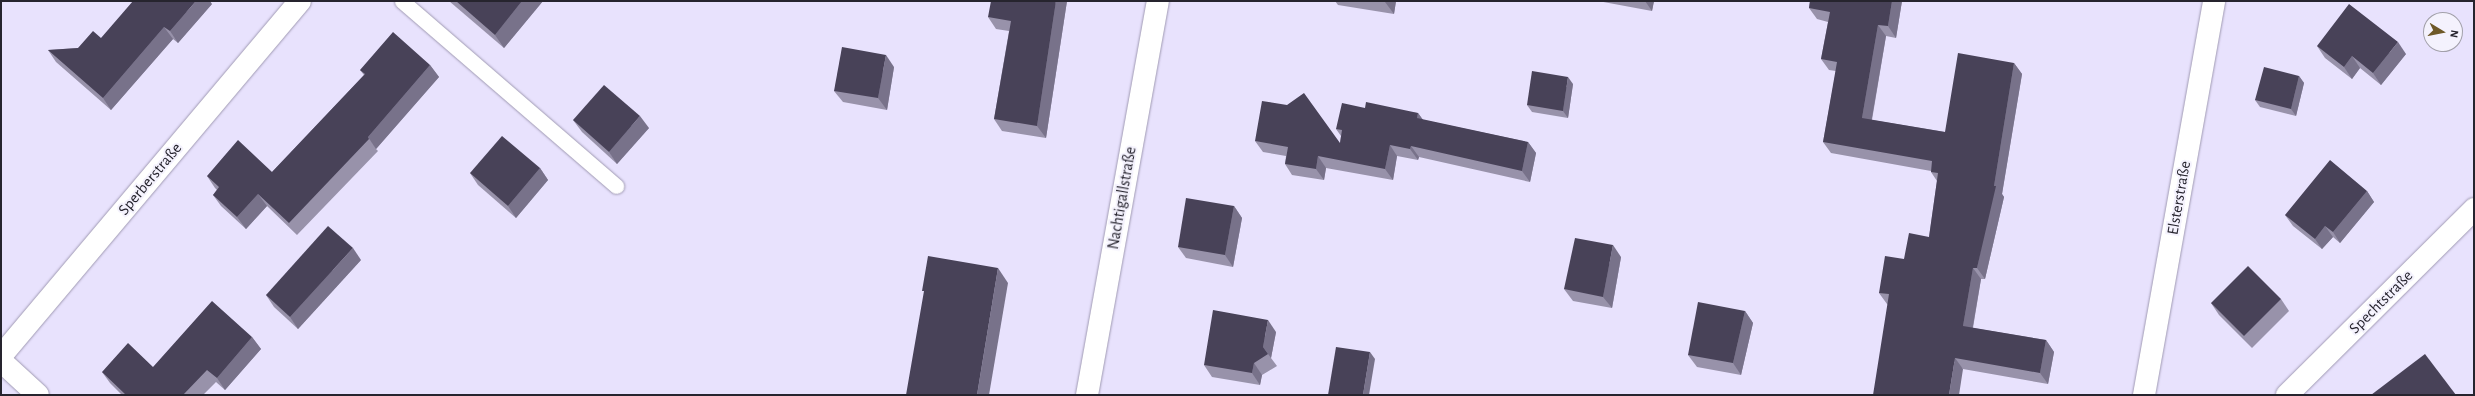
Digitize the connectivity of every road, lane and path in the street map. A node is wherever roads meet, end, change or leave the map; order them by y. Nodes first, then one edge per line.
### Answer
1 (300, 1) edge
2 (402, 1) edge
3 (1158, 1) edge
4 (2214, 1) edge
5 (616, 186) dead end
6 (2474, 208) edge
7 (1, 356) edge
8 (1, 361) edge
9 (38, 395) edge
10 (1087, 395) edge
11 (2144, 395) edge
12 (2287, 395) edge

1 - 7 street, Sperberstraße
2 - 5 lane
3 - 10 street, Nachtigallstraße
4 - 11 street, Elsterstraße
6 - 12 street, Spechtstraße
8 - 9 street

